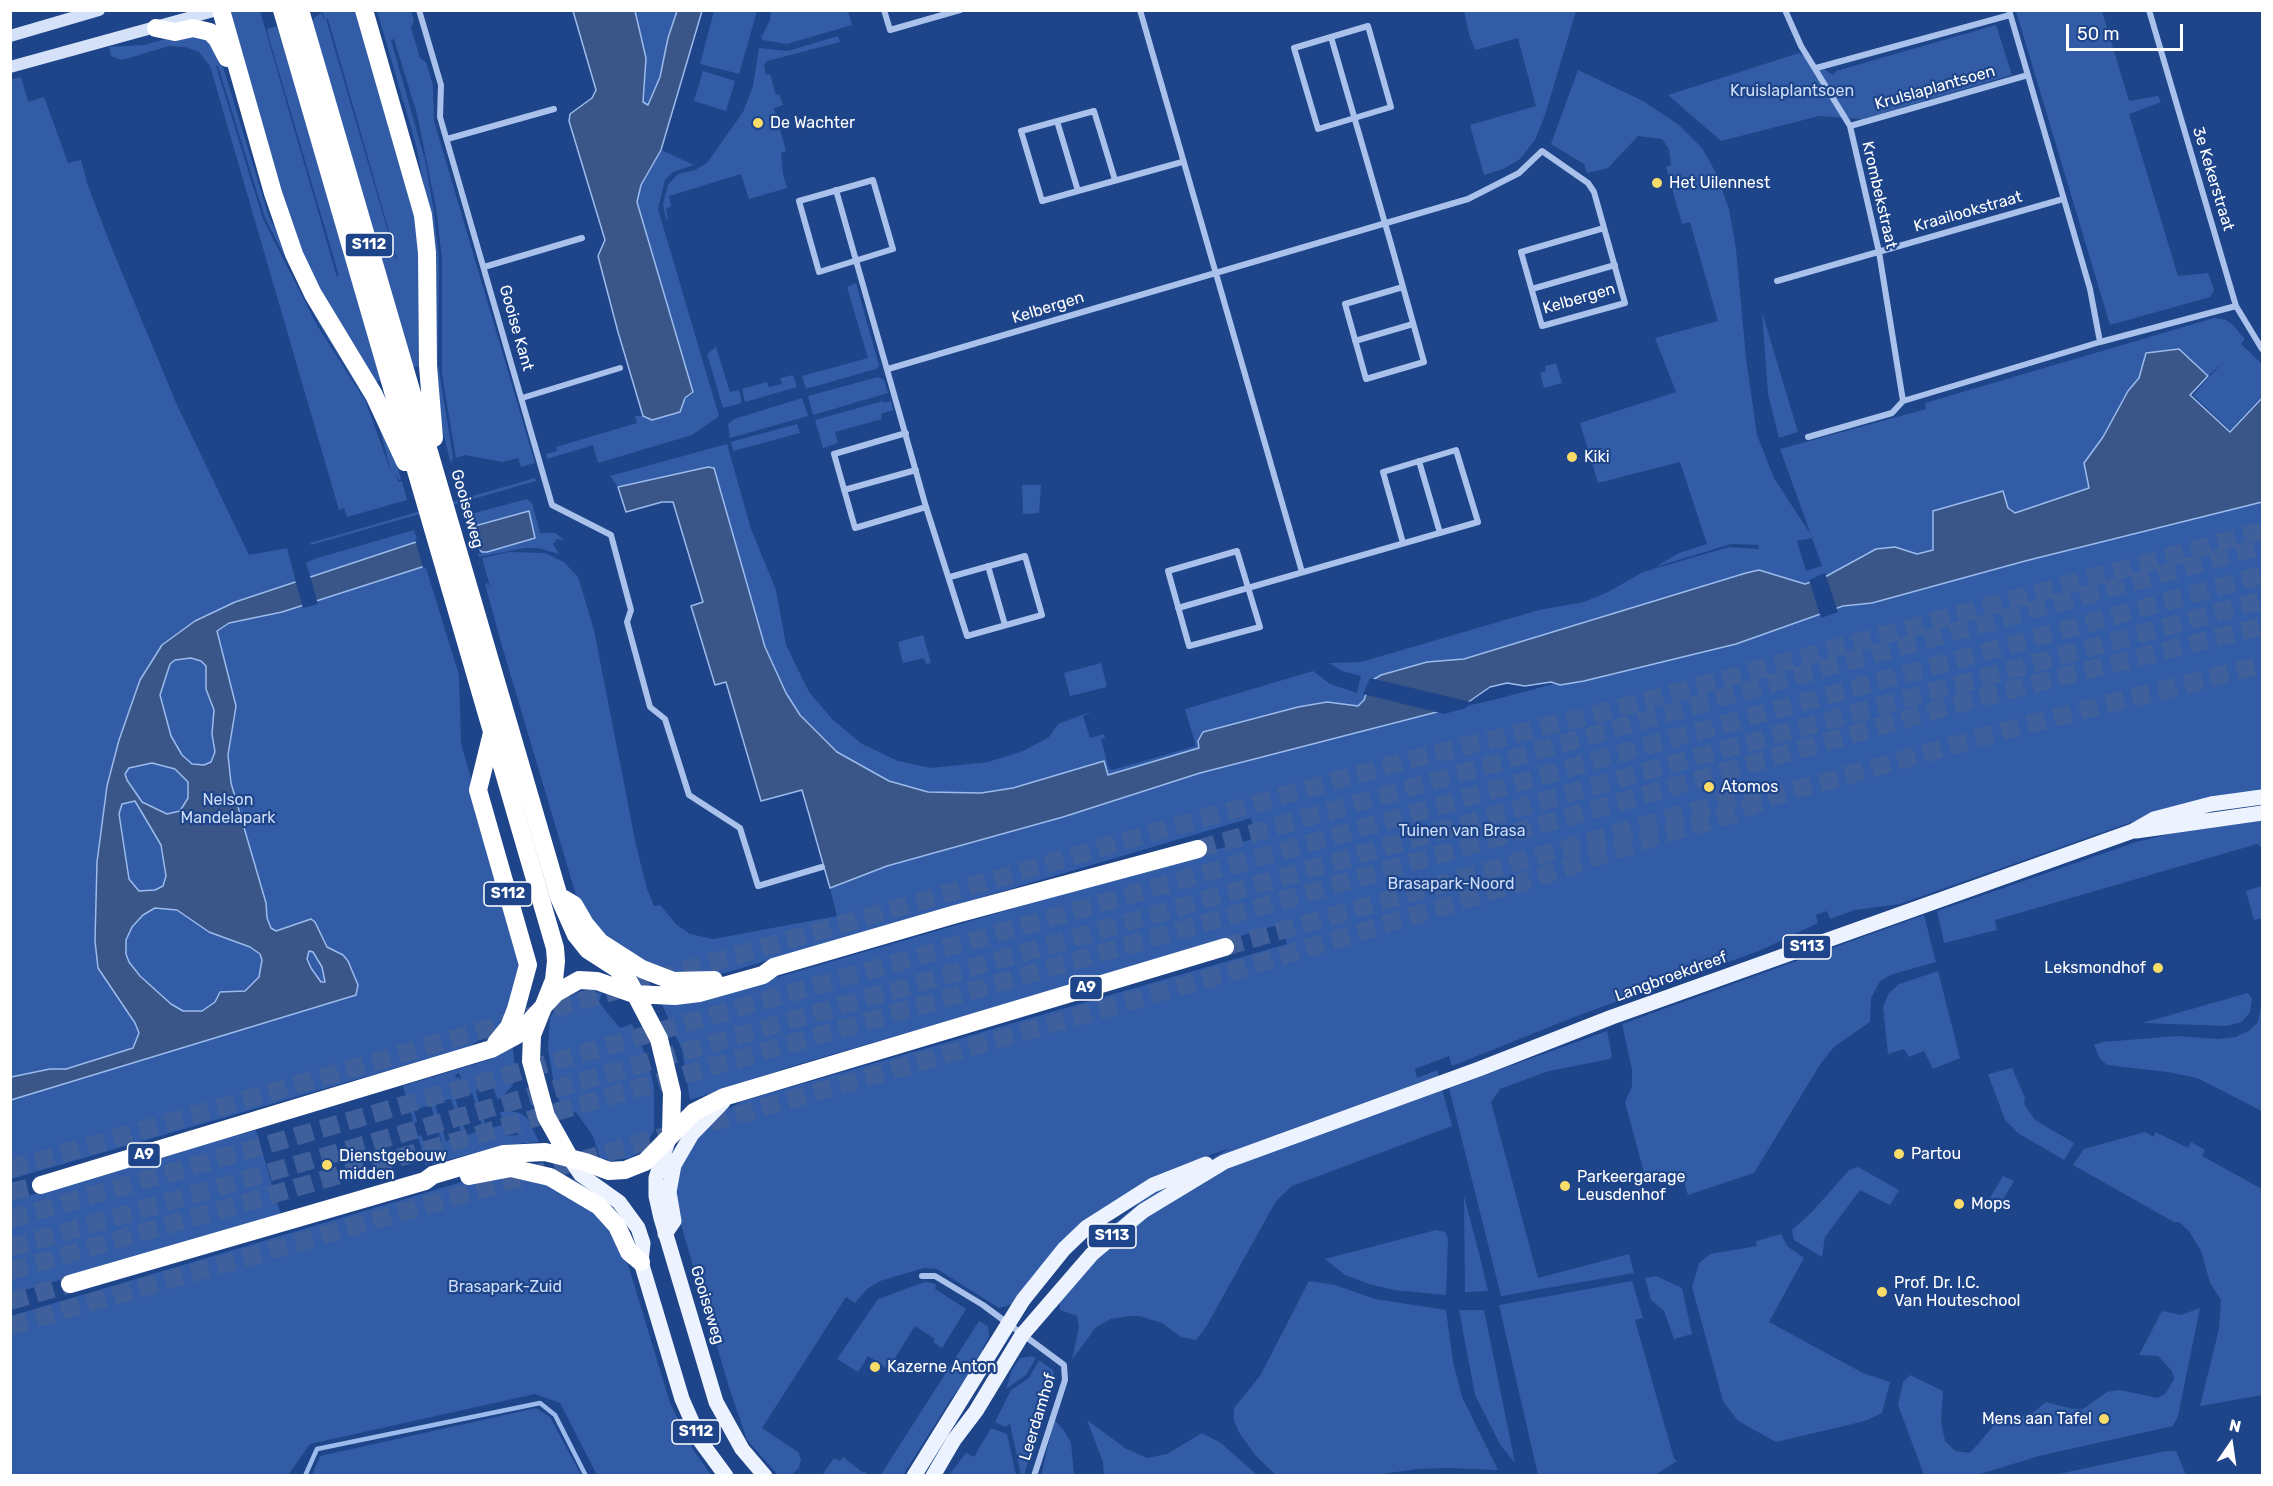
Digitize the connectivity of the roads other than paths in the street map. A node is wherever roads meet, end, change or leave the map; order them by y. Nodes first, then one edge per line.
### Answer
1 (99, 10) edge
2 (219, 10) edge
3 (364, 10) edge
4 (373, 10) edge
5 (419, 10) edge
6 (884, 10) edge
7 (923, 10) edge
8 (960, 10) edge
9 (1140, 10) edge
10 (1785, 10) edge
11 (2149, 10) edge
12 (2010, 13) edge
13 (293, 16) edge
14 (926, 20) junction
15 (156, 28) junction
16 (10, 36) edge
17 (1331, 37) junction
18 (373, 44) junction
19 (10, 67) edge
20 (1816, 68) junction
21 (2028, 75) junction
22 (554, 109) dead end
23 (250, 113) junction
24 (1355, 118) junction
25 (1057, 121) junction
26 (1850, 126) junction
27 (447, 140) junction
28 (1182, 162) junction
29 (1115, 180) junction
30 (836, 190) junction
31 (1078, 191) junction
32 (2062, 199) junction
33 (1385, 222) junction
34 (1604, 228) junction
35 (582, 238) dead end
36 (1879, 252) junction
37 (856, 261) junction
38 (1615, 265) junction
39 (484, 267) junction
40 (1215, 272) junction
41 (1778, 281) dead end
42 (1403, 287) junction
43 (1532, 289) junction
44 (2236, 306) junction
45 (1413, 324) junction
46 (1355, 341) junction
47 (2100, 342) junction
48 (2262, 349) edge
49 (621, 368) dead end
50 (888, 369) junction
51 (522, 398) junction
52 (1903, 401) junction
53 (906, 433) junction
54 (1808, 437) dead end
55 (1419, 461) junction
56 (916, 470) junction
57 (432, 474) junction
58 (844, 490) junction
59 (927, 507) junction
60 (1440, 533) junction
61 (1403, 543) junction
62 (988, 566) junction
63 (1302, 572) junction
64 (950, 577) junction
65 (1249, 588) junction
66 (460, 589) junction
67 (1178, 608) junction
68 (1005, 625) junction
69 (493, 733) junction
70 (2262, 797) edge
71 (2262, 813) edge
72 (2133, 831) junction
73 (1198, 849) tunnel mouth
74 (822, 867) dead end
75 (559, 897) junction
76 (1225, 947) tunnel mouth
77 (767, 970) junction
78 (634, 994) junction
79 (538, 1013) junction
80 (491, 1049) junction
81 (736, 1094) junction
82 (671, 1133) junction
83 (569, 1157) junction
84 (1224, 1162) junction
85 (425, 1181) junction
86 (41, 1185) tunnel mouth
87 (665, 1234) junction
88 (641, 1262) junction
89 (922, 1276) dead end
90 (70, 1284) tunnel mouth
91 (1009, 1322) junction
92 (1022, 1335) junction
93 (726, 1476) edge
94 (765, 1476) edge
95 (914, 1476) edge
96 (933, 1476) edge
97 (1034, 1476) edge

1 - 16 main road
2 - 15 main road
2 - 23 highway
3 - 18 highway
4 - 18 highway
5 - 27 street, Gooise Kant
6 - 14 street
7 - 14 street
8 - 14 street
9 - 28 street
10 - 20 street, Krombekstraat
11 - 44 street, 3e Kekerstraat
12 - 20 street
12 - 21 street
13 - 57 highway, S112
15 - 19 main road
15 - 23 highway
17 - 24 street
17 - 24 street
17 - 24 street
18 - 57 highway
20 - 26 street, Krombekstraat
21 - 26 street, Krulslaplantsoen
21 - 32 street
22 - 27 street
23 - 57 highway
24 - 33 street
25 - 29 street
25 - 31 street
25 - 31 street
26 - 36 street, Krombekstraat
27 - 39 street, Gooise Kant
28 - 29 street
28 - 40 street
29 - 31 street
30 - 37 street
30 - 37 street
30 - 37 street
32 - 36 street, Kraailookstraat
32 - 47 street
33 - 34 street, Kelbergen
33 - 40 street, Kelbergen
33 - 42 street
34 - 38 street, Kelbergen
34 - 43 street, Kelbergen
35 - 39 street, Gooise Kant
36 - 41 street, Kraailookstraat
36 - 52 street, Krombekstraat
37 - 50 street
38 - 43 street, Kelbergen
38 - 43 street, Kelbergen
39 - 51 street, Gooise Kant
40 - 50 street, Kelbergen
40 - 63 street
42 - 45 street
42 - 46 street
44 - 47 street
44 - 48 street, 3e Kekerstraat
45 - 46 street
45 - 46 street
47 - 52 street
49 - 51 street, Gooise Kant
50 - 53 street
51 - 74 street, Gooise Kant
52 - 54 street
53 - 56 street
53 - 58 street
55 - 60 street
55 - 60 street
55 - 61 street
56 - 58 street
56 - 59 street
57 - 66 highway, S112
58 - 59 street
59 - 64 street
60 - 61 street
61 - 63 street
62 - 64 street
62 - 68 street
62 - 68 street
63 - 65 street
64 - 68 street
65 - 67 street
65 - 67 street
65 - 67 street
66 - 69 highway, S112
66 - 75 highway, S112
69 - 79 highway, S112
69 - 80 highway, S112
70 - 72 main road, Langbroekdreef / S113
71 - 72 main road, Langbroekdreef / S113
72 - 84 main road, Langbroekdreef / S113
73 - 77 highway
75 - 77 highway
75 - 78 highway, S112
76 - 81 highway, A9
77 - 78 highway
78 - 79 highway
78 - 82 highway, S112
79 - 80 highway, A9
79 - 83 highway, S112
80 - 86 highway, A9
81 - 82 highway, A9
81 - 87 main road
82 - 83 highway
82 - 87 main road, Gooiseweg / S112
83 - 85 highway
83 - 88 main road, S112
84 - 91 main road, Langbroekdreef / S113
84 - 92 main road, Langbroekdreef / S113
85 - 88 highway
85 - 90 highway
87 - 94 main road, Gooiseweg / S112
88 - 93 main road, S112
89 - 91 street, Leerdamhof
91 - 92 street, Leerdamhof
91 - 95 main road, Langbroekdreef / S113
92 - 96 main road, Langbroekdreef / S113
92 - 97 street, Leerdamhof

